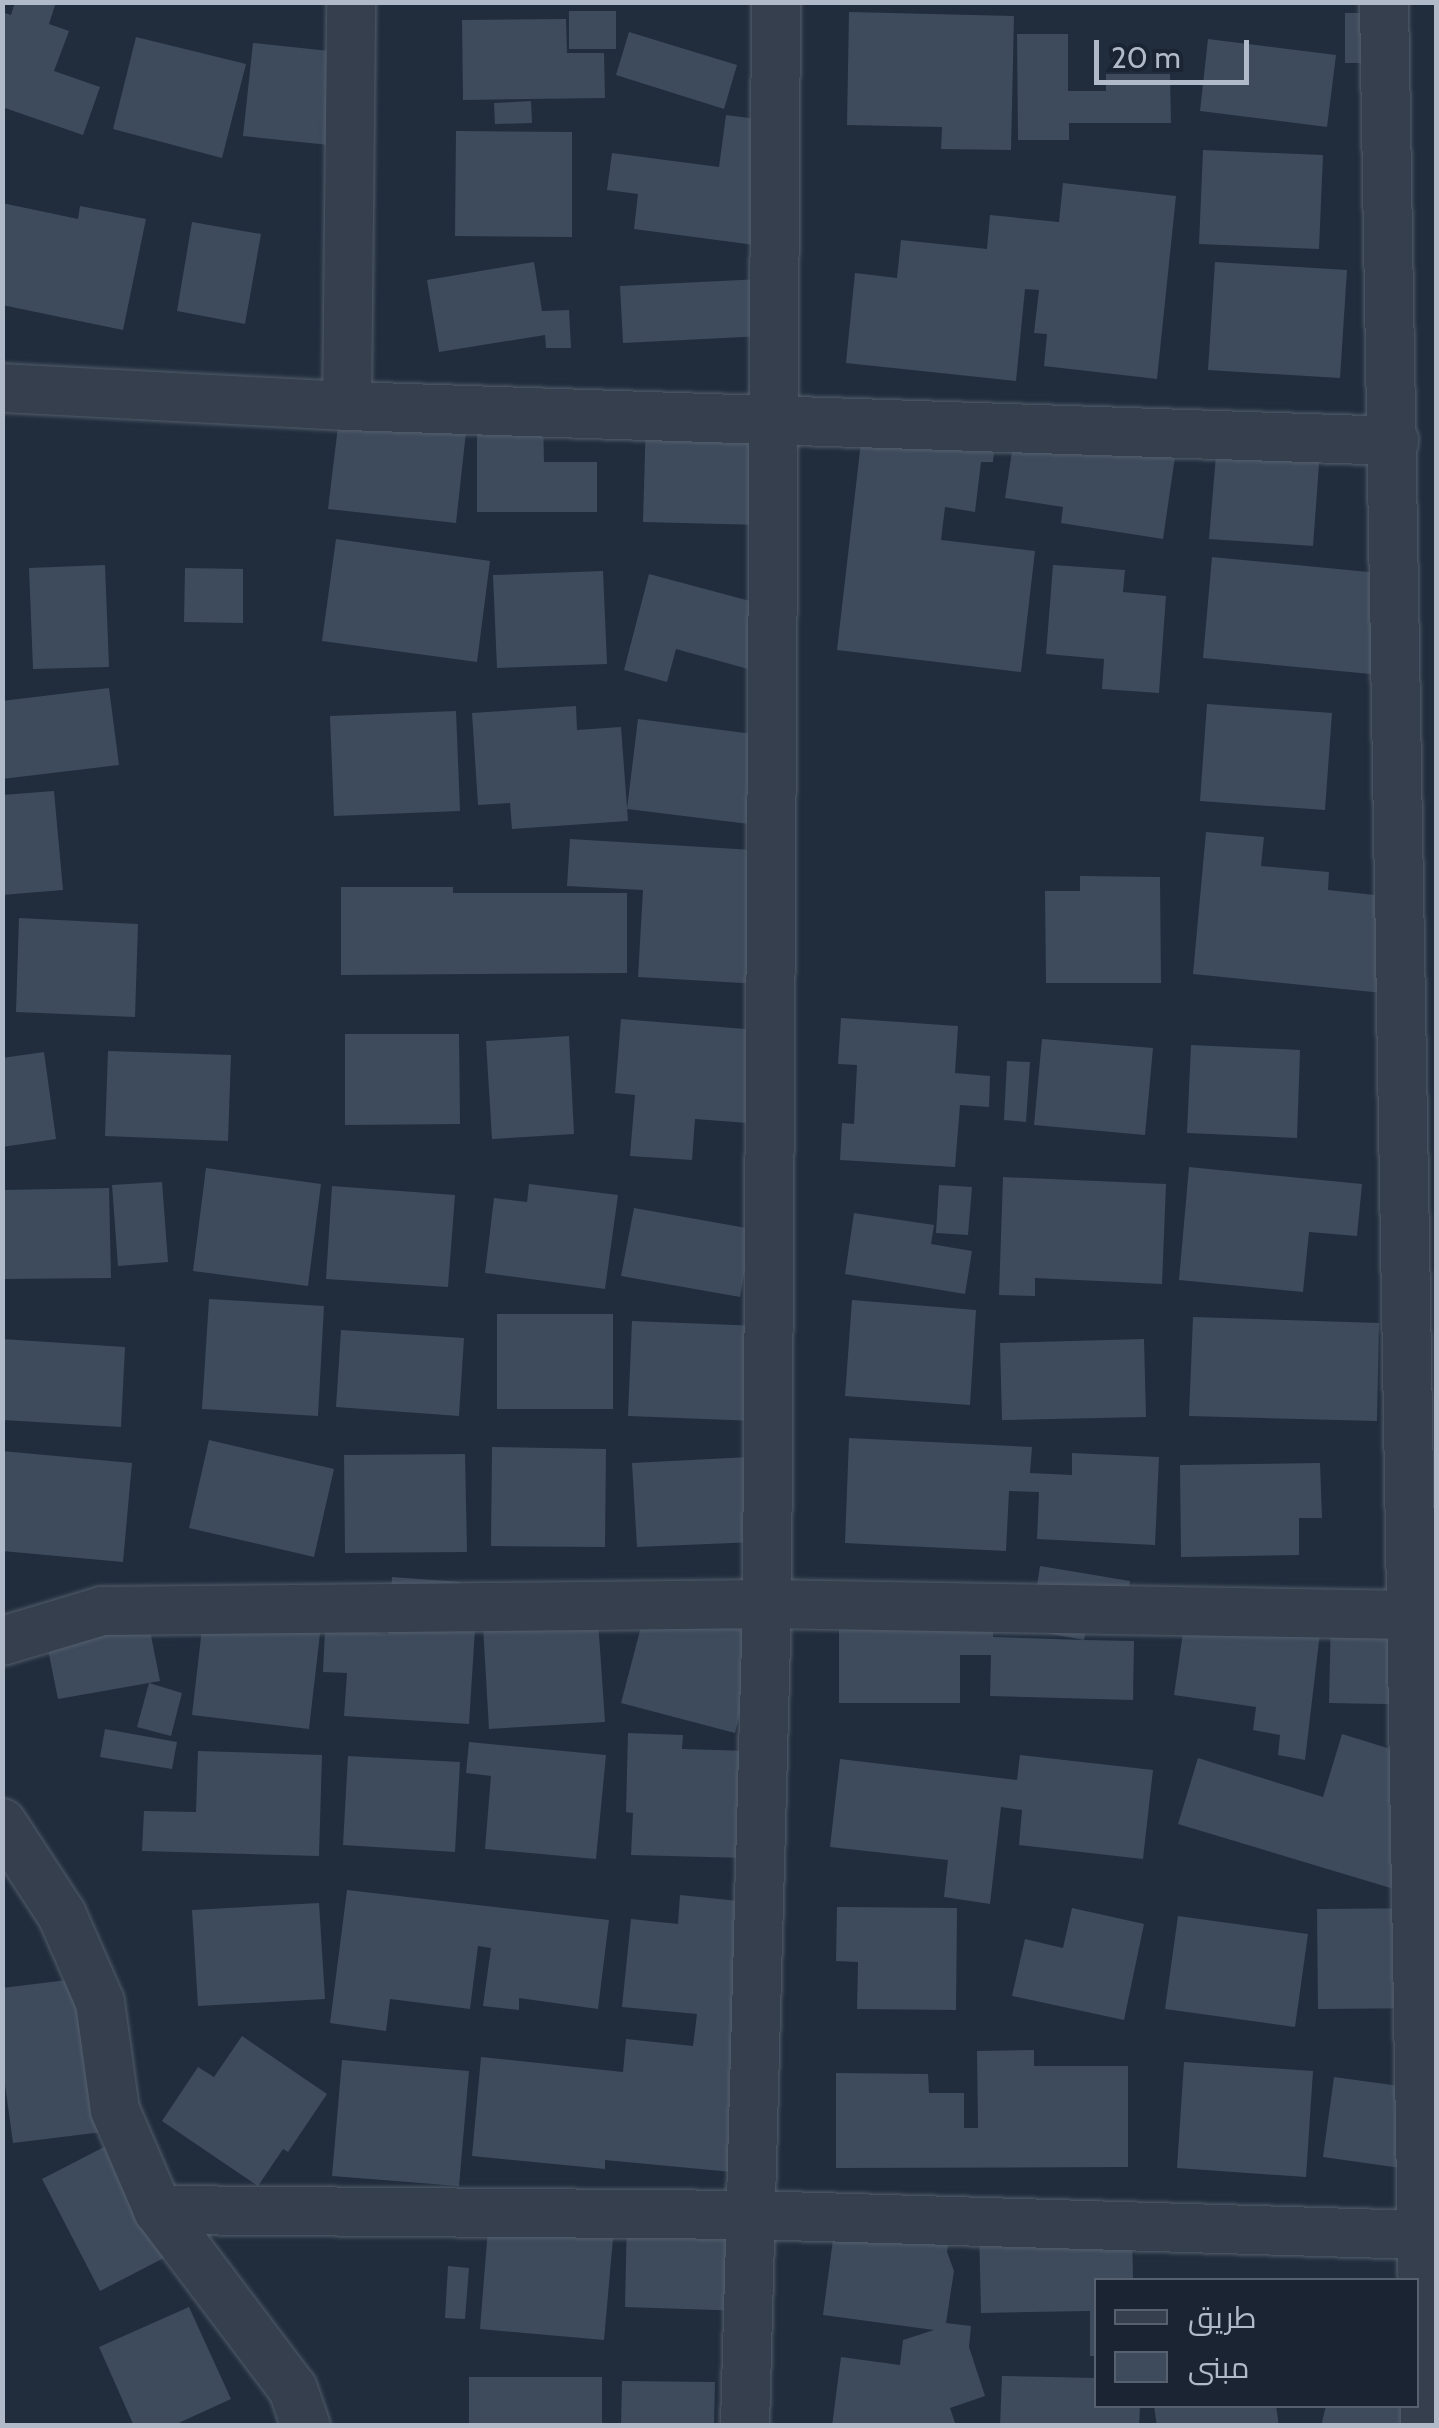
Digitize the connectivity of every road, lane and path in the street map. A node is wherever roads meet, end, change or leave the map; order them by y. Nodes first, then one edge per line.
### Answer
1 (351, 2) edge
2 (776, 2) edge
3 (1384, 2) edge
4 (2, 388) edge
5 (347, 406) junction
6 (774, 417) junction
7 (1394, 440) junction
8 (767, 1604) junction
9 (1413, 1615) junction
10 (2, 1641) edge
11 (2, 1824) edge
12 (158, 2210) junction
13 (751, 2216) junction
14 (1422, 2234) junction
15 (306, 2426) edge
16 (745, 2426) edge
17 (1425, 2426) edge

1 - 5 street
2 - 6 street
3 - 7 street
4 - 5 street
5 - 6 street
6 - 7 street
6 - 8 street
7 - 9 street
8 - 9 street
8 - 10 street
8 - 13 street
9 - 14 street
11 - 12 street
12 - 13 street
12 - 15 street
13 - 14 street
13 - 16 street
14 - 17 street

